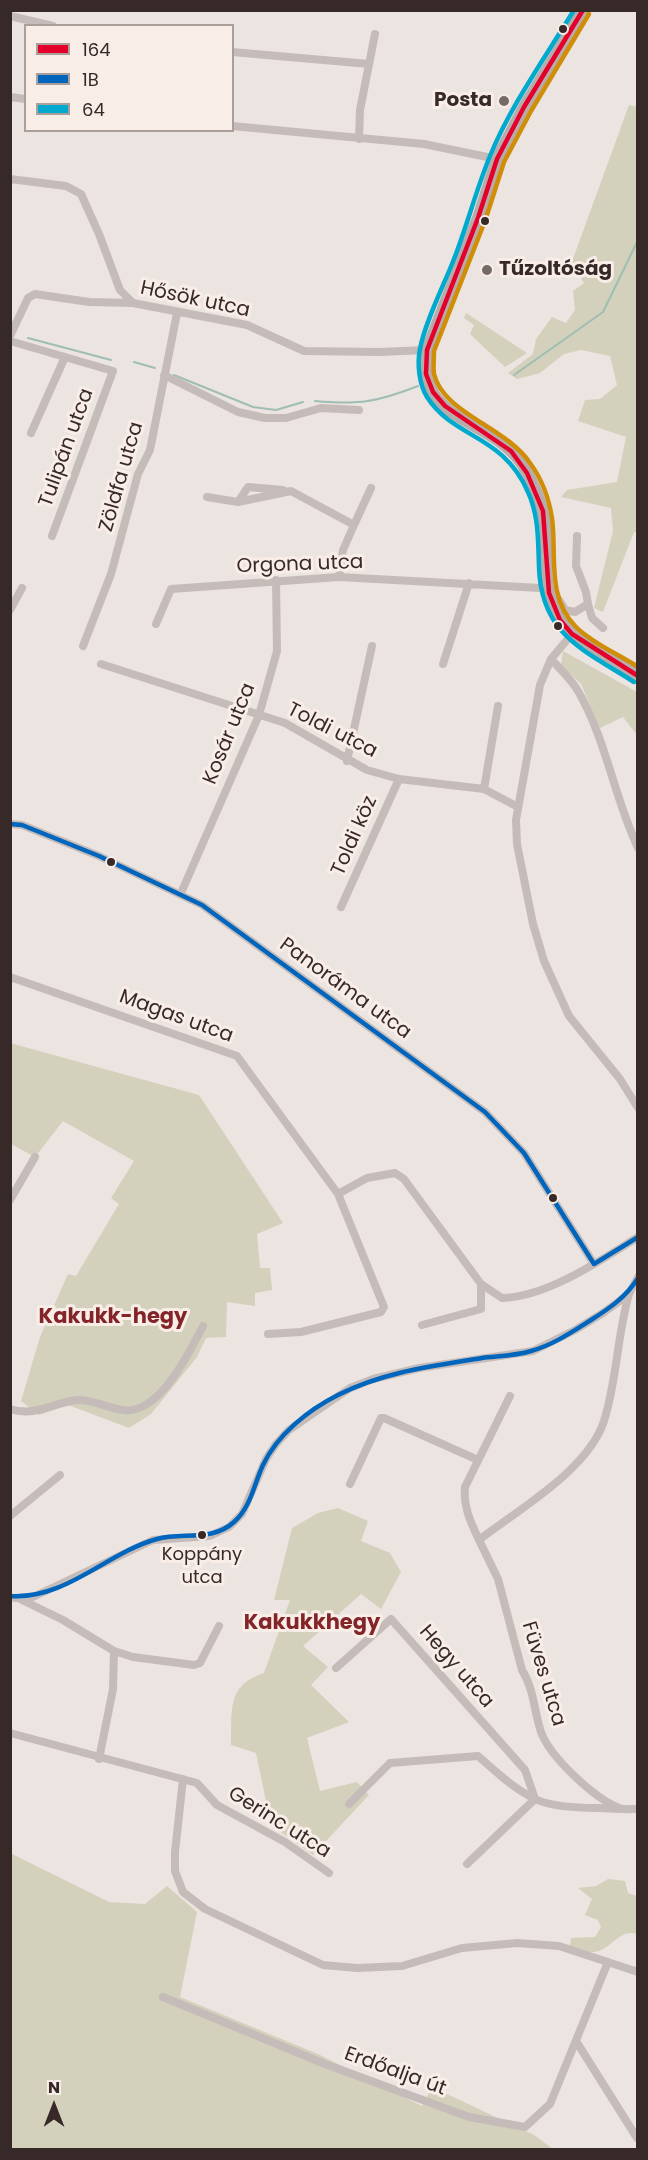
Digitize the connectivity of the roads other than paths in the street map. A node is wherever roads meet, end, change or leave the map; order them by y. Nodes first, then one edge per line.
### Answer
1 (583, 10) edge
2 (10, 16) edge
3 (44, 24) edge
4 (375, 33) dead end
5 (234, 52) edge
6 (369, 64) junction
7 (234, 126) edge
8 (359, 139) junction
9 (497, 159) junction
10 (10, 179) edge
11 (132, 303) junction
12 (177, 313) junction
13 (11, 335) edge
14 (427, 350) junction
15 (64, 357) junction
16 (164, 375) junction
17 (359, 410) dead end
18 (31, 433) dead end
19 (371, 488) dead end
20 (291, 491) junction
21 (207, 497) dead end
22 (238, 502) junction
23 (354, 525) junction
24 (52, 536) dead end
25 (576, 536) dead end
26 (339, 577) junction
27 (276, 580) junction
28 (469, 583) junction
29 (22, 588) dead end
30 (546, 589) junction
31 (588, 604) junction
32 (10, 610) edge
33 (156, 624) dead end
34 (603, 628) dead end
35 (572, 634) junction
36 (83, 646) dead end
37 (372, 646) dead end
38 (551, 659) junction
39 (101, 664) dead end
40 (443, 664) dead end
41 (638, 676) edge
42 (498, 706) dead end
43 (259, 715) junction
44 (347, 761) junction
45 (399, 778) junction
46 (484, 789) junction
47 (518, 807) junction
48 (10, 824) edge
49 (638, 848) edge
50 (181, 893) junction
51 (341, 907) dead end
52 (10, 977) edge
53 (638, 1108) edge
54 (35, 1157) dead end
55 (338, 1194) junction
56 (10, 1200) edge
57 (638, 1237) edge
58 (594, 1264) junction
59 (638, 1277) edge
60 (481, 1284) junction
61 (628, 1294) junction
62 (422, 1325) dead end
63 (203, 1326) dead end
64 (268, 1334) dead end
65 (510, 1396) dead end
66 (10, 1409) edge
67 (478, 1460) junction
68 (60, 1474) dead end
69 (350, 1484) dead end
70 (10, 1516) edge
71 (479, 1540) junction
72 (13, 1597) edge
73 (219, 1626) dead end
74 (114, 1651) junction
75 (336, 1668) dead end
76 (10, 1733) edge
77 (99, 1759) junction
78 (183, 1779) junction
79 (535, 1798) junction
80 (349, 1804) dead end
81 (620, 1809) junction
82 (638, 1809) edge
83 (467, 1864) dead end
84 (329, 1874) dead end
85 (608, 1962) junction
86 (638, 1971) edge
87 (163, 1997) dead end
88 (576, 2041) junction
89 (637, 2138) edge

1 - 9 main road
2 - 3 street
4 - 6 street
5 - 6 street
6 - 8 street
7 - 8 street
8 - 9 street
9 - 14 main road
10 - 11 street
11 - 12 street, Hősök utca
11 - 13 street, Hősök utca
12 - 14 street, Hősök utca
12 - 16 street, Zöldfa utca
13 - 15 street
14 - 30 main road
15 - 18 street
15 - 24 street, Tulipán utca
16 - 17 street
16 - 36 street, Zöldfa utca
19 - 23 street
20 - 22 street
20 - 22 street
20 - 23 street
21 - 22 street
23 - 26 street
25 - 31 street
26 - 27 street, Orgona utca
26 - 28 street, Orgona utca
27 - 33 street, Orgona utca
27 - 43 street, Kosár utca
28 - 30 street, Orgona utca
28 - 40 street
29 - 32 street
30 - 31 street
30 - 35 main road
31 - 34 street
35 - 38 street
35 - 41 main road
37 - 44 street
38 - 47 street
38 - 49 street
39 - 43 street, Toldi utca
42 - 46 street
43 - 44 street, Toldi utca
43 - 50 street, Kosár utca
44 - 45 street, Toldi utca
45 - 46 street, Toldi utca
45 - 51 street, Toldi köz
46 - 47 street, Toldi utca
47 - 53 street
48 - 50 street, Panoráma utca
50 - 58 street, Panoráma utca
52 - 55 street, Magas utca
54 - 56 street
55 - 60 street
55 - 64 street, Magas utca
57 - 58 street
58 - 60 street
59 - 61 street
60 - 62 street
61 - 71 street
61 - 72 street
63 - 66 street
65 - 67 street
67 - 69 street
67 - 71 street, Füves utca
68 - 70 street
71 - 81 street, Füves utca
72 - 74 street
73 - 74 street
74 - 77 street
75 - 79 street, Hegy utca
76 - 77 street, Gerinc utca
77 - 78 street, Gerinc utca
78 - 84 street, Gerinc utca
78 - 85 street
79 - 80 street
79 - 81 street
79 - 83 street
81 - 82 street
85 - 86 street
85 - 88 street, Erdőalja út
87 - 88 street, Erdőalja út
88 - 89 street

